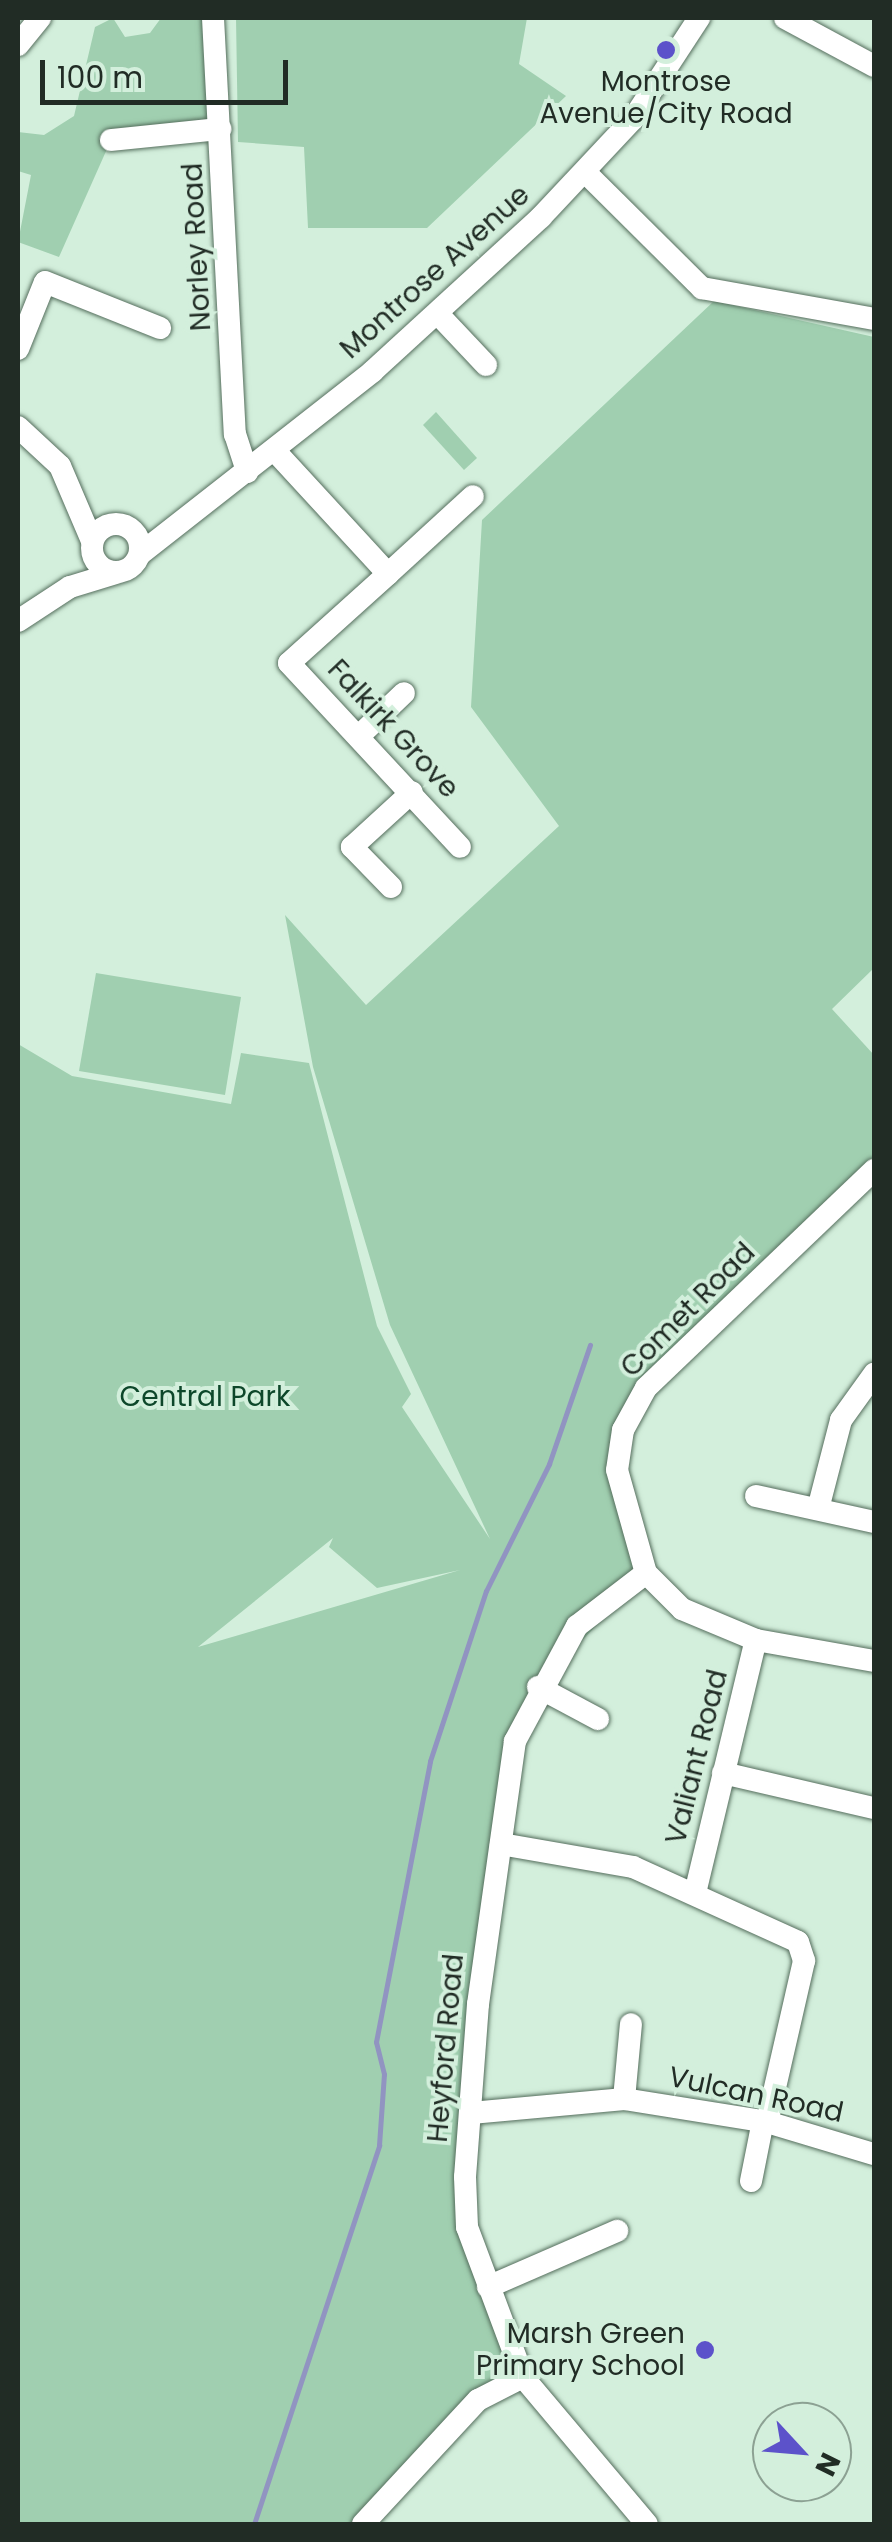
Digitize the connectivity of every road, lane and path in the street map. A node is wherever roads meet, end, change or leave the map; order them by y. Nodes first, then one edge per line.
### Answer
1 (40, 18) edge
2 (213, 18) edge
3 (699, 18) edge
4 (785, 18) edge
5 (18, 45) edge
6 (874, 66) edge
7 (220, 129) junction
8 (110, 140) dead end
9 (585, 172) junction
10 (438, 314) junction
11 (874, 319) edge
12 (160, 328) dead end
13 (18, 348) edge
14 (486, 366) dead end
15 (18, 427) edge
16 (275, 450) junction
17 (247, 472) junction
18 (474, 496) dead end
19 (81, 500) junction
20 (124, 525) junction
21 (166, 526) junction
22 (92, 544) junction
23 (140, 554) junction
24 (116, 573) junction
25 (388, 574) junction
26 (70, 587) junction
27 (18, 621) edge
28 (404, 694) dead end
29 (358, 736) junction
30 (412, 792) junction
31 (460, 847) dead end
32 (391, 887) dead end
33 (871, 1179) edge
34 (874, 1374) edge
35 (756, 1496) dead end
36 (818, 1509) junction
37 (874, 1522) edge
38 (646, 1573) junction
39 (756, 1640) junction
40 (874, 1661) edge
41 (538, 1686) junction
42 (598, 1720) dead end
43 (724, 1773) junction
44 (874, 1808) edge
45 (502, 1844) junction
46 (696, 1889) junction
47 (631, 2024) dead end
48 (624, 2098) junction
49 (471, 2113) junction
50 (765, 2122) junction
51 (874, 2154) edge
52 (751, 2181) dead end
53 (618, 2230) dead end
54 (488, 2286) junction
55 (523, 2377) junction
56 (364, 2524) edge
57 (647, 2524) edge

1 - 5 street
2 - 7 street, Norley Road
3 - 9 street, Montrose Avenue
4 - 6 street
7 - 8 street
7 - 17 street, Norley Road
9 - 10 street, Montrose Avenue
9 - 11 street
10 - 14 street
10 - 16 street, Montrose Avenue
12 - 13 street
15 - 19 street
16 - 17 street, Montrose Avenue
16 - 25 street
17 - 21 street, Montrose Avenue
18 - 25 street, Falkirk Grove
19 - 20 street
19 - 22 street
20 - 21 street
20 - 22 street
20 - 23 street
21 - 23 street, Montrose Avenue
22 - 24 street
22 - 26 street
23 - 24 street, Montrose Avenue
24 - 26 street
25 - 29 street, Falkirk Grove
26 - 27 street
28 - 29 street
29 - 30 street, Falkirk Grove
30 - 31 street, Falkirk Grove
30 - 32 street
33 - 38 street, Comet Road
34 - 36 street
35 - 36 street
36 - 37 street
38 - 39 street
38 - 41 street, Heyford Road
39 - 40 street
39 - 43 street, Valiant Road
41 - 42 street
41 - 45 street, Heyford Road
43 - 44 street
43 - 46 street, Valiant Road
45 - 46 street
45 - 49 street, Heyford Road
46 - 50 street
47 - 48 street, Vulcan Road
48 - 49 street, Vulcan Road
48 - 50 street, Vulcan Road
49 - 54 street, Heyford Road
50 - 51 street, Vulcan Road
50 - 52 street
53 - 54 street
54 - 55 street, Heyford Road
55 - 56 street
55 - 57 street, Heyford Road

